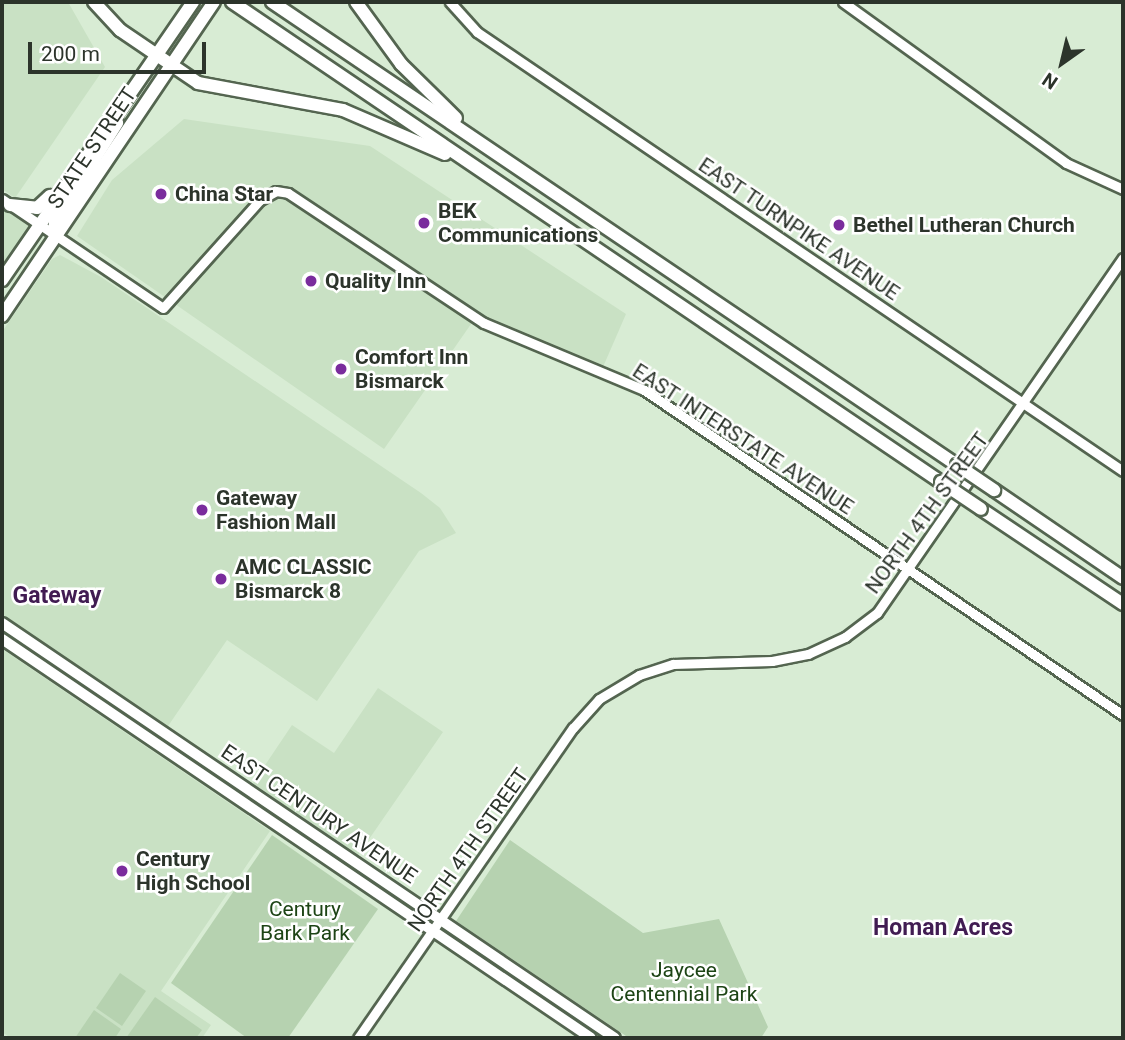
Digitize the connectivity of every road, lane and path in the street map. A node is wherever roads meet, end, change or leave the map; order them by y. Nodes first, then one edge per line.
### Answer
1 (94, 2) edge
2 (232, 2) edge
3 (272, 2) edge
4 (356, 2) edge
5 (450, 2) edge
6 (843, 2) edge
7 (202, 4) edge
8 (155, 56) junction
9 (170, 66) junction
10 (198, 83) junction
11 (130, 93) junction
12 (1123, 189) edge
13 (6, 202) edge
14 (71, 212) junction
15 (555, 220) junction
16 (39, 225) junction
17 (606, 227) junction
18 (55, 236) junction
19 (1123, 258) edge
20 (4, 277) edge
21 (2, 286) edge
22 (2, 304) edge
23 (2, 316) edge
24 (1026, 404) junction
25 (1123, 471) edge
26 (911, 571) junction
27 (1123, 578) edge
28 (1123, 604) edge
29 (2, 623) edge
30 (2, 639) edge
31 (1123, 715) edge
32 (441, 920) junction
33 (433, 931) junction
34 (358, 1038) edge
35 (591, 1038) edge
36 (615, 1038) edge

1 - 8 highway
2 - 15 highway
3 - 17 highway
4 - 17 highway
5 - 24 street, EAST TURNPIKE AVENUE
6 - 12 street
7 - 8 highway, STATE STREET
7 - 9 highway, STATE STREET
7 - 9 highway
8 - 9 highway
8 - 11 highway, STATE STREET
9 - 10 highway
9 - 14 highway, STATE STREET
10 - 14 highway
10 - 15 highway
11 - 13 highway
11 - 16 highway, STATE STREET
11 - 18 highway
13 - 16 street, EAST INTERSTATE AVENUE
14 - 18 highway, STATE STREET
15 - 28 highway, bridge
16 - 18 street, EAST INTERSTATE AVENUE
16 - 20 highway, STATE STREET
16 - 22 highway
17 - 27 highway, bridge
18 - 23 highway, STATE STREET
18 - 26 street, EAST INTERSTATE AVENUE
19 - 24 street, NORTH 4TH STREET
20 - 21 highway, STATE STREET
24 - 25 street, EAST TURNPIKE AVENUE
24 - 26 street, NORTH 4TH STREET
26 - 31 street, EAST INTERSTATE AVENUE
26 - 32 street, NORTH 4TH STREET
29 - 32 main road, EAST CENTURY AVENUE
30 - 33 main road, EAST CENTURY AVENUE
32 - 33 street, NORTH 4TH STREET
32 - 36 main road, EAST CENTURY AVENUE
33 - 34 street, NORTH 4TH STREET
33 - 35 main road, EAST CENTURY AVENUE

